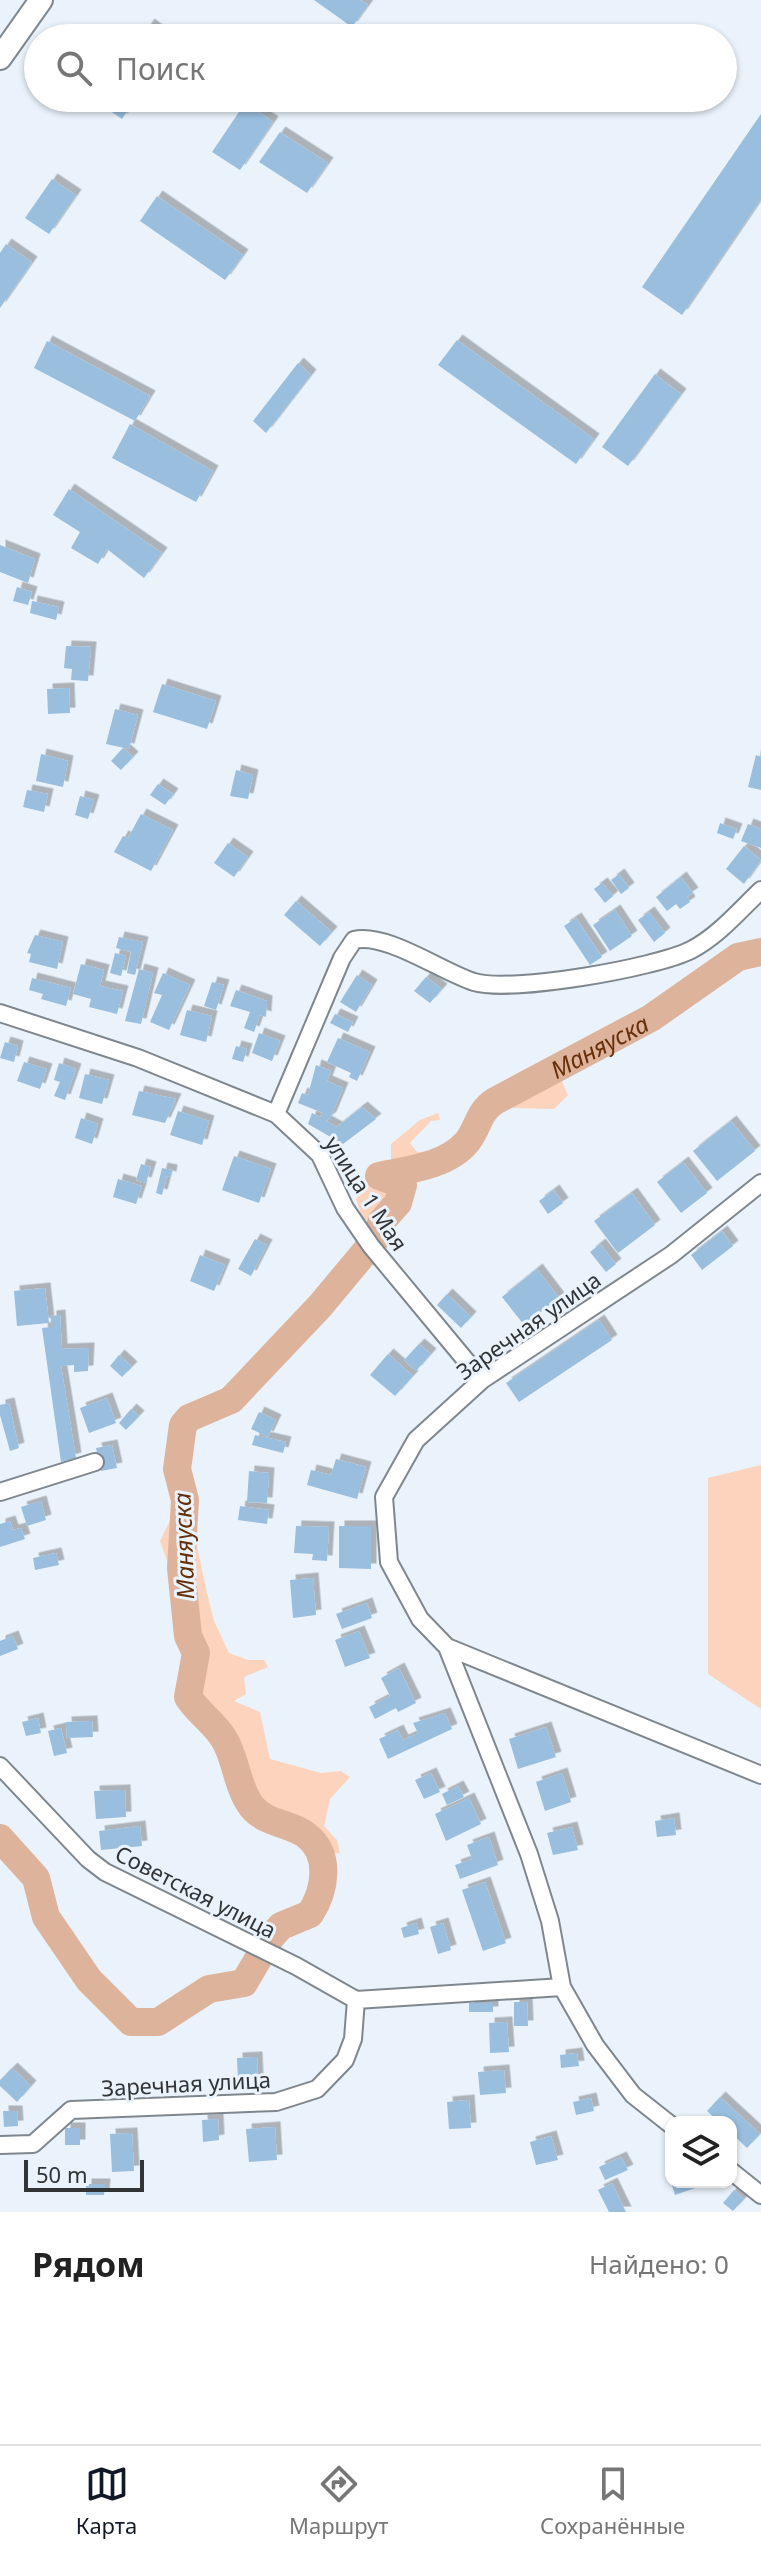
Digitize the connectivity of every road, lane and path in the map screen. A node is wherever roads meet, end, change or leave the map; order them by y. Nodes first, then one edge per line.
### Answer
1 (41, 0) edge
2 (24, 24) edge
3 (24, 24) edge
4 (0, 58) edge
5 (761, 890) edge
6 (0, 1013) edge
7 (276, 1114) junction
8 (761, 1183) edge
9 (482, 1380) junction
10 (95, 1462) dead end
11 (0, 1492) edge
12 (447, 1647) junction
13 (0, 1766) edge
14 (761, 1775) edge
15 (562, 1987) junction
16 (356, 2000) junction
17 (665, 2120) edge
18 (0, 2145) edge
19 (737, 2176) edge
20 (761, 2195) edge

1 - 2 main road
3 - 4 main road
5 - 7 street
6 - 7 street, улица 1 Мая
7 - 9 street, улица 1 Мая
8 - 9 street, Заречная улица
9 - 12 street, Заречная улица
10 - 11 street
12 - 14 street
12 - 15 street, Заречная улица
13 - 16 street, Советская улица
15 - 16 street
15 - 17 street, Заречная улица
16 - 18 street, Заречная улица
19 - 20 street

